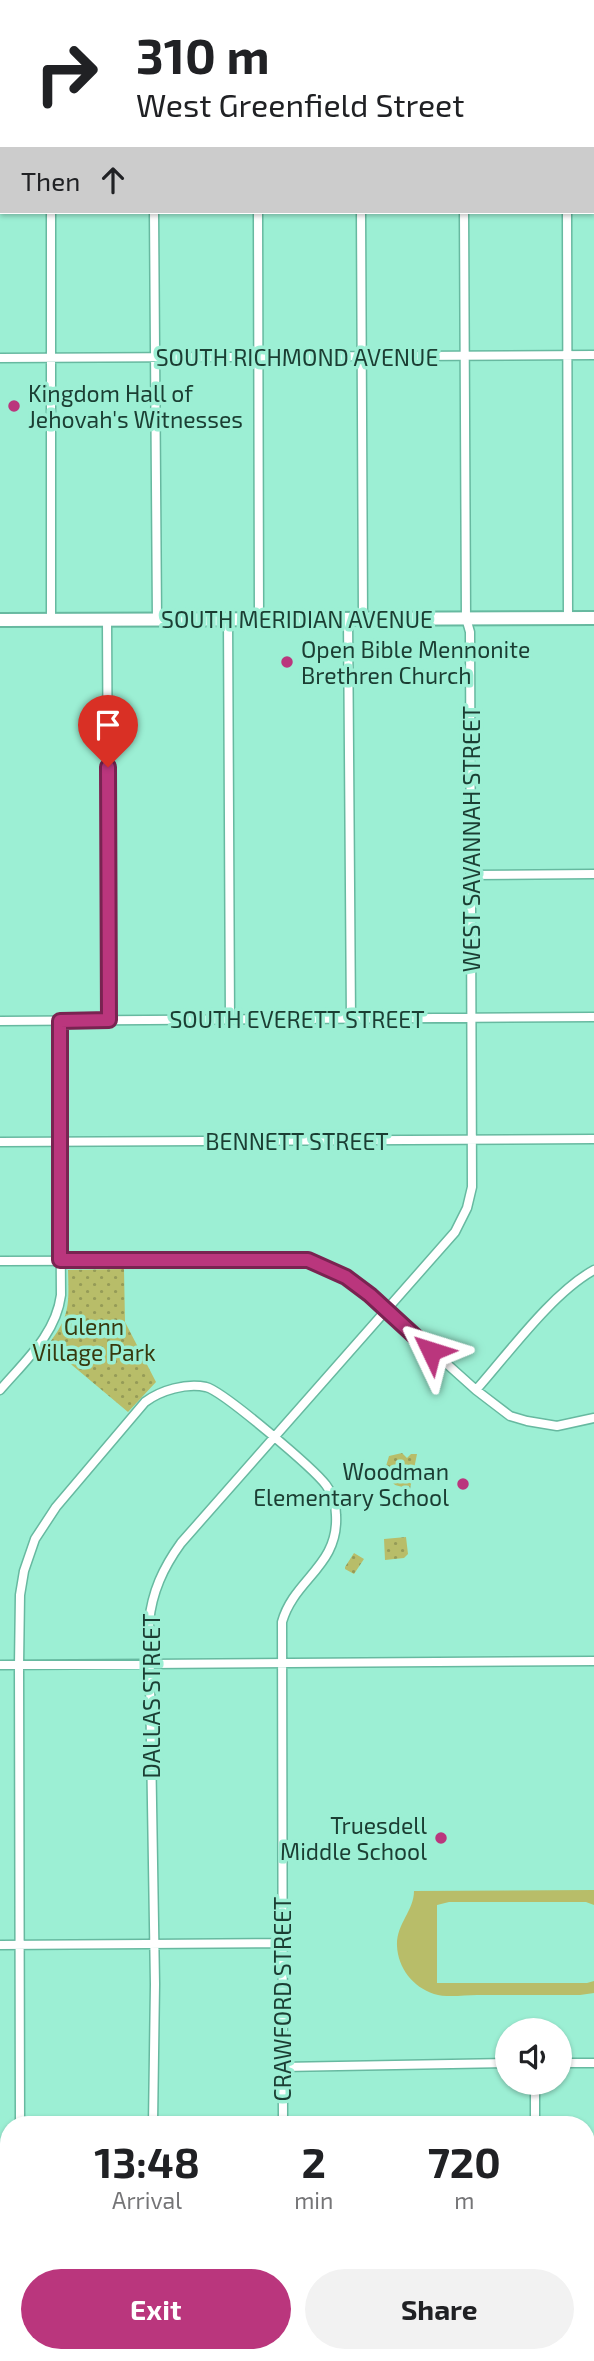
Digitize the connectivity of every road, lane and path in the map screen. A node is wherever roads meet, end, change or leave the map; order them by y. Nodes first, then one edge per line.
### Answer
1 (51, 214) edge
2 (154, 214) edge
3 (258, 214) edge
4 (361, 214) edge
5 (464, 214) edge
6 (567, 214) edge
7 (567, 355) junction
8 (594, 355) edge
9 (258, 356) junction
10 (464, 356) junction
11 (155, 357) junction
12 (362, 357) junction
13 (0, 358) edge
14 (52, 358) junction
15 (466, 618) junction
16 (568, 618) junction
17 (594, 618) edge
18 (260, 619) junction
19 (348, 619) junction
20 (363, 619) junction
21 (0, 620) edge
22 (51, 620) junction
23 (107, 620) junction
24 (157, 620) junction
25 (228, 620) junction
26 (594, 874) edge
27 (471, 875) junction
28 (594, 1017) edge
29 (472, 1018) junction
30 (109, 1020) junction
31 (230, 1020) junction
32 (351, 1020) junction
33 (0, 1021) edge
34 (60, 1021) junction
35 (472, 1139) junction
36 (594, 1139) edge
37 (0, 1142) edge
38 (60, 1142) junction
39 (60, 1260) junction
40 (0, 1262) edge
41 (594, 1270) edge
42 (387, 1311) junction
43 (0, 1390) edge
44 (475, 1390) junction
45 (594, 1418) edge
46 (275, 1438) junction
47 (594, 1661) edge
48 (280, 1664) junction
49 (0, 1665) edge
50 (19, 1665) junction
51 (149, 1665) junction
52 (282, 1943) junction
53 (154, 1944) junction
54 (0, 1945) edge
55 (20, 1945) junction
56 (495, 2063) edge
57 (572, 2063) edge
58 (594, 2063) edge
59 (282, 2067) junction
60 (534, 2095) edge
61 (20, 2116) edge
62 (153, 2116) edge
63 (283, 2116) edge
64 (535, 2116) edge

1 - 14 street
2 - 11 street
3 - 9 street
4 - 12 street
5 - 10 street, WEST SAVANNAH STREET
6 - 7 street
7 - 8 street, SOUTH RICHMOND AVENUE
7 - 10 street, SOUTH RICHMOND AVENUE
7 - 16 street
9 - 11 street, SOUTH RICHMOND AVENUE
9 - 12 street, SOUTH RICHMOND AVENUE
9 - 18 street
10 - 12 street, SOUTH RICHMOND AVENUE
10 - 15 street, WEST SAVANNAH STREET
11 - 14 street, SOUTH RICHMOND AVENUE
11 - 24 street
12 - 20 street
13 - 14 street, SOUTH RICHMOND AVENUE
14 - 22 street
15 - 16 main road, SOUTH MERIDIAN AVENUE
15 - 20 main road, SOUTH MERIDIAN AVENUE
15 - 27 street, WEST SAVANNAH STREET
16 - 17 main road, SOUTH MERIDIAN AVENUE
18 - 19 main road, SOUTH MERIDIAN AVENUE
18 - 25 main road, SOUTH MERIDIAN AVENUE
19 - 20 main road, SOUTH MERIDIAN AVENUE
19 - 32 street
21 - 22 main road, SOUTH MERIDIAN AVENUE
22 - 23 main road, SOUTH MERIDIAN AVENUE
23 - 24 main road, SOUTH MERIDIAN AVENUE
23 - 30 street
24 - 25 main road, SOUTH MERIDIAN AVENUE
25 - 31 street
26 - 27 street
27 - 29 street, WEST SAVANNAH STREET
28 - 29 street, SOUTH EVERETT STREET
29 - 32 street, SOUTH EVERETT STREET
29 - 35 street, WEST SAVANNAH STREET
30 - 31 street, SOUTH EVERETT STREET
30 - 34 street, SOUTH EVERETT STREET
31 - 32 street, SOUTH EVERETT STREET
33 - 34 street, SOUTH EVERETT STREET
34 - 38 street
35 - 36 street, BENNETT STREET
35 - 38 street, BENNETT STREET
35 - 42 street, WEST SAVANNAH STREET
37 - 38 street, BENNETT STREET
38 - 39 street
39 - 40 street
39 - 42 street
39 - 43 street
41 - 44 street
42 - 44 street
42 - 46 street, DALLAS STREET
44 - 45 street
46 - 48 street, CRAWFORD STREET
46 - 50 street, CRAWFORD STREET
46 - 51 street, DALLAS STREET
47 - 48 street
48 - 51 street
48 - 52 street, CRAWFORD STREET
49 - 50 street
50 - 51 street
50 - 55 street, CRAWFORD STREET
51 - 53 street, DALLAS STREET
52 - 53 street
52 - 59 street, CRAWFORD STREET
53 - 55 street
53 - 62 street, DALLAS STREET
54 - 55 street
55 - 61 street, CRAWFORD STREET
56 - 59 street
57 - 58 street
59 - 63 street, CRAWFORD STREET
60 - 64 street

